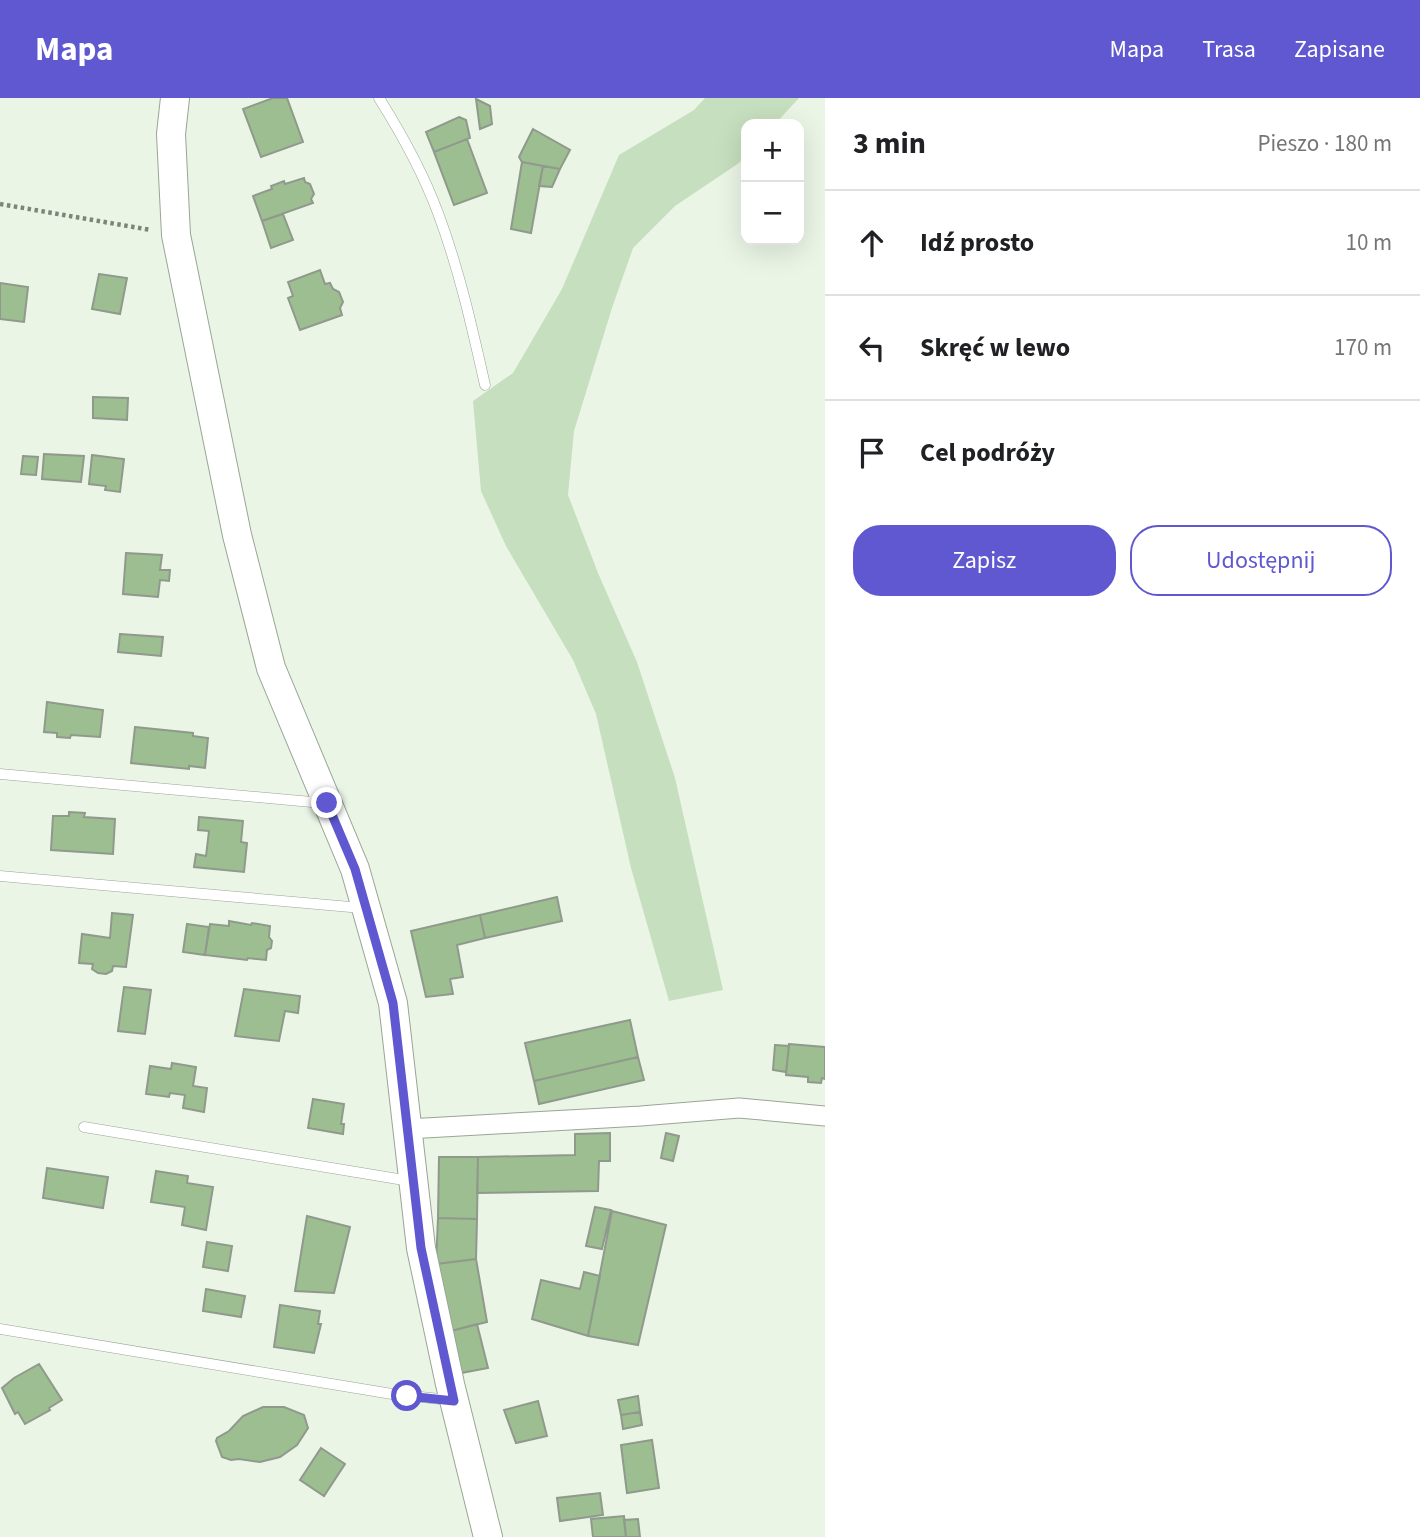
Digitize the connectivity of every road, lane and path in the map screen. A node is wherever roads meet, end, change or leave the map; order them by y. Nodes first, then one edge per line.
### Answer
1 (175, 98) edge
2 (379, 98) edge
3 (0, 204) edge
4 (176, 234) junction
5 (485, 385) dead end
6 (0, 774) edge
7 (327, 803) junction
8 (0, 876) edge
9 (366, 908) junction
10 (825, 1116) edge
11 (84, 1127) dead end
12 (407, 1129) junction
13 (414, 1182) junction
14 (0, 1329) edge
15 (454, 1401) junction
16 (488, 1537) edge

1 - 4 street
2 - 5 lane
3 - 4 path
4 - 7 street
6 - 7 lane
7 - 9 street
8 - 9 lane
9 - 12 street
10 - 12 street
11 - 13 lane
12 - 13 street
13 - 15 street
14 - 15 lane
15 - 16 street

